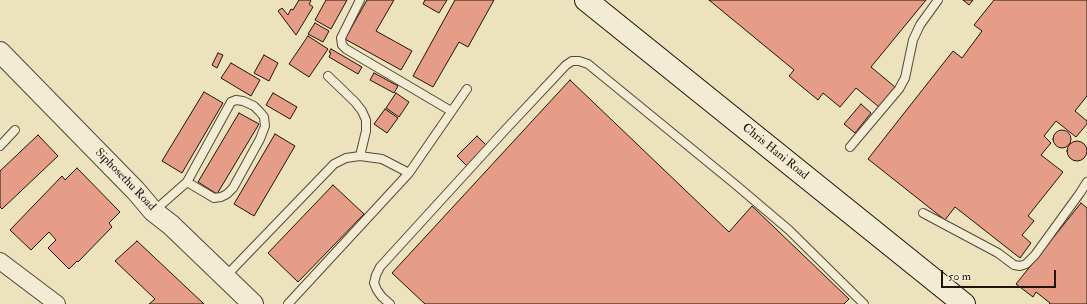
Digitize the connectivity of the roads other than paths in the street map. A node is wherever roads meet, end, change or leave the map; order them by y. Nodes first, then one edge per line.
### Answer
1 (360, 0) edge
2 (586, 0) edge
3 (938, 0) edge
4 (0, 52) edge
5 (328, 76) dead end
6 (467, 89) dead end
7 (452, 111) junction
8 (15, 130) dead end
9 (0, 146) edge
10 (850, 147) dead end
11 (360, 156) junction
12 (409, 173) junction
13 (187, 182) junction
14 (1087, 182) edge
15 (153, 211) junction
16 (923, 212) dead end
17 (0, 261) edge
18 (225, 277) junction
19 (57, 304) edge
20 (253, 304) edge
21 (288, 304) edge
22 (390, 304) edge
23 (864, 304) edge
24 (964, 304) edge

1 - 7 lane
2 - 24 main road, Chris Hani Road
3 - 10 lane
4 - 15 street, Siphosethu Road
5 - 11 lane
6 - 7 lane
7 - 12 lane
8 - 9 lane
11 - 12 lane
11 - 18 lane
12 - 21 lane
13 - 13 lane
13 - 15 lane
14 - 16 lane
15 - 18 street, Siphosethu Road
17 - 19 street
18 - 20 street, Siphosethu Road
22 - 23 lane

